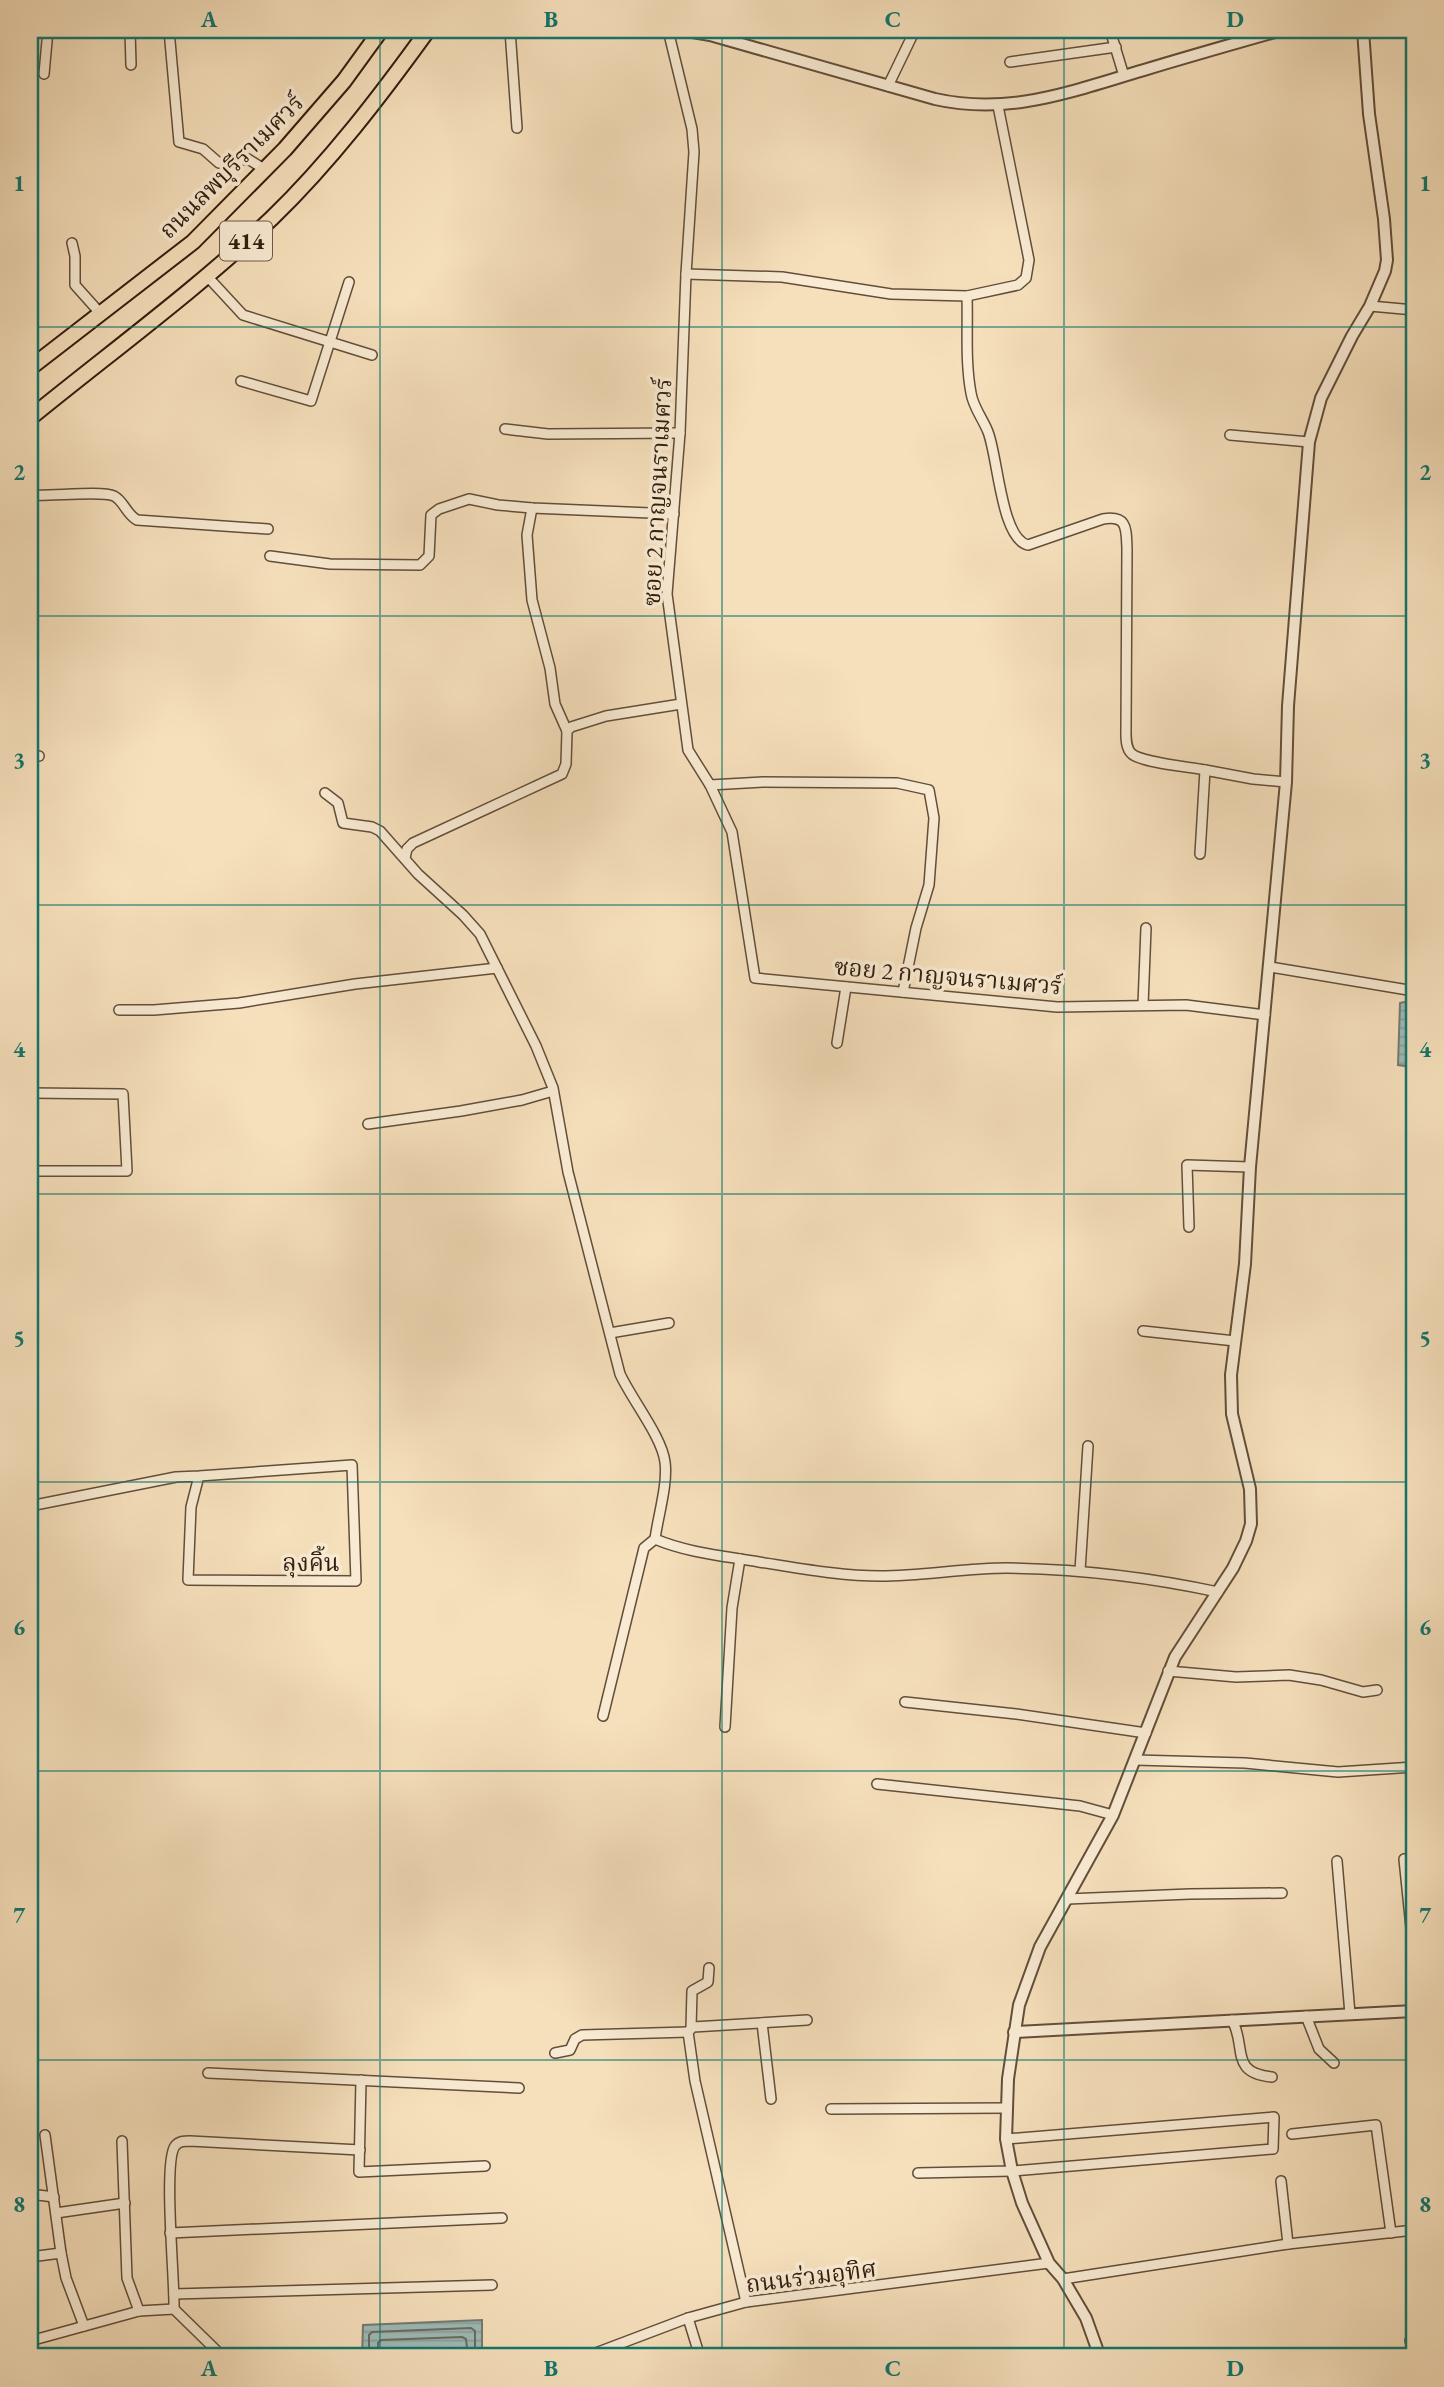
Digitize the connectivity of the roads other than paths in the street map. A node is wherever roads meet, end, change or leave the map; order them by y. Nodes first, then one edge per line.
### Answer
1 (48, 30) edge
2 (130, 30) edge
3 (169, 30) edge
4 (381, 30) edge
5 (428, 30) edge
6 (510, 30) edge
7 (668, 30) edge
8 (681, 30) edge
9 (915, 30) edge
10 (1110, 30) edge
11 (1282, 30) edge
12 (1363, 30) edge
13 (1116, 47) junction
14 (1010, 62) dead end
15 (131, 65) dead end
16 (44, 74) dead end
17 (1124, 76) junction
18 (888, 86) junction
19 (998, 106) junction
20 (517, 128) dead end
21 (264, 169) junction
22 (72, 243) dead end
23 (686, 274) junction
24 (206, 275) junction
25 (349, 282) dead end
26 (967, 296) junction
27 (1370, 306) junction
28 (1414, 310) edge
29 (100, 313) junction
30 (330, 342) junction
31 (372, 355) dead end
32 (31, 364) edge
33 (241, 380) dead end
34 (30, 418) edge
35 (505, 429) dead end
36 (680, 433) junction
37 (1230, 435) dead end
38 (1309, 442) junction
39 (30, 495) edge
40 (532, 508) junction
41 (674, 514) junction
42 (268, 528) dead end
43 (270, 556) dead end
44 (681, 704) junction
45 (567, 731) junction
46 (1205, 769) junction
47 (1286, 782) junction
48 (710, 785) junction
49 (325, 793) dead end
50 (1200, 854) dead end
51 (405, 858) junction
52 (1146, 928) dead end
53 (1270, 967) junction
54 (497, 968) junction
55 (846, 986) junction
56 (1414, 990) edge
57 (903, 992) junction
58 (1143, 1005) junction
59 (120, 1010) dead end
60 (1265, 1015) junction
61 (837, 1043) dead end
62 (553, 1091) junction
63 (30, 1093) edge
64 (368, 1124) dead end
65 (1250, 1167) junction
66 (30, 1171) edge
67 (1189, 1227) dead end
68 (669, 1323) dead end
69 (1143, 1331) dead end
70 (610, 1333) junction
71 (1234, 1341) junction
72 (1088, 1446) dead end
73 (199, 1476) junction
74 (30, 1506) edge
75 (655, 1539) junction
76 (740, 1559) junction
77 (1080, 1571) junction
78 (1218, 1592) junction
79 (1168, 1671) junction
80 (1377, 1690) dead end
81 (905, 1702) dead end
82 (603, 1716) dead end
83 (725, 1727) dead end
84 (1146, 1733) junction
85 (1135, 1760) junction
86 (1414, 1767) edge
87 (877, 1784) dead end
88 (1113, 1815) junction
89 (1404, 1859) dead end
90 (1337, 1861) dead end
91 (1282, 1893) dead end
92 (1067, 1899) junction
93 (1414, 1957) edge
94 (709, 1968) dead end
95 (1414, 2011) edge
96 (1350, 2014) junction
97 (1306, 2016) junction
98 (807, 2020) dead end
99 (1232, 2020) junction
100 (762, 2023) junction
101 (690, 2030) junction
102 (1014, 2032) junction
103 (555, 2053) dead end
104 (1334, 2063) dead end
105 (208, 2073) dead end
106 (1272, 2077) dead end
107 (361, 2080) junction
108 (519, 2088) dead end
109 (771, 2099) dead end
110 (1006, 2108) junction
111 (831, 2109) dead end
112 (1292, 2134) dead end
113 (45, 2135) dead end
114 (1006, 2139) junction
115 (122, 2141) dead end
116 (360, 2150) junction
117 (485, 2166) dead end
118 (1012, 2171) junction
119 (918, 2173) dead end
120 (1280, 2181) dead end
121 (30, 2194) edge
122 (54, 2197) junction
123 (125, 2203) junction
124 (56, 2213) junction
125 (502, 2218) dead end
126 (1414, 2230) edge
127 (170, 2233) junction
128 (1391, 2233) junction
129 (1288, 2244) junction
130 (61, 2253) junction
131 (30, 2256) edge
132 (1049, 2263) junction
133 (1063, 2279) junction
134 (492, 2285) dead end
135 (174, 2294) junction
136 (746, 2302) junction
137 (174, 2309) junction
138 (139, 2311) junction
139 (688, 2318) junction
140 (84, 2326) junction
141 (1414, 2329) edge
142 (30, 2341) edge
143 (1410, 2342) dead end
144 (223, 2357) edge
145 (585, 2357) edge
146 (699, 2357) edge
147 (1100, 2357) edge

1 - 16 street
2 - 15 street
3 - 21 street
4 - 21 main road, ถนนลพบุรีราเมศวร์ / 414
5 - 24 main road, 414
6 - 20 street
7 - 23 street, ซอย 2 กาญจนราเมศวร์
8 - 18 street
9 - 18 street
10 - 13 street
11 - 17 street
12 - 27 street
13 - 14 street
13 - 17 street
17 - 19 street
18 - 19 street
19 - 26 street
21 - 29 main road, ถนนลพบุรีราเมศวร์ / 414
22 - 29 street
23 - 26 street
23 - 36 street, ซอย 2 กาญจนราเมศวร์
24 - 30 street
24 - 34 main road, 414
25 - 30 street
26 - 46 street
27 - 28 street
27 - 38 street
29 - 32 main road, ถนนลพบุรีราเมศวร์ / 414
30 - 31 street
30 - 33 street
35 - 36 street
36 - 41 street, ซอย 2 กาญจนราเมศวร์
37 - 38 street
38 - 47 street
39 - 42 street
40 - 41 street
40 - 43 street
40 - 45 street
41 - 44 street, ซอย 2 กาญจนราเมศวร์
44 - 45 street
44 - 48 street, ซอย 2 กาญจนราเมศวร์
45 - 51 street
46 - 47 street
46 - 50 street
47 - 53 street
48 - 55 street, ซอย 2 กาญจนราเมศวร์
48 - 57 street
49 - 51 street
51 - 54 street
52 - 58 street
53 - 56 street
53 - 60 street
54 - 59 street
54 - 62 street
55 - 57 street, ซอย 2 กาญจนราเมศวร์
55 - 61 street
57 - 58 street, ซอย 2 กาญจนราเมศวร์
58 - 60 street, ซอย 2 กาญจนราเมศวร์
60 - 65 street
62 - 64 street
62 - 70 street
63 - 66 street
65 - 67 street
65 - 71 street
68 - 70 street
69 - 71 street
70 - 75 street
71 - 78 street
72 - 77 street
73 - 73 street, ลุงคิ้น
73 - 74 street, ลุงคิ้น
75 - 76 street
75 - 82 street
76 - 77 street
76 - 83 street
77 - 78 street
78 - 79 street
79 - 80 street
79 - 84 street
81 - 84 street
84 - 85 street
85 - 86 street
85 - 88 street
87 - 88 street
88 - 92 street
89 - 93 street
90 - 96 street
91 - 92 street
92 - 102 street
94 - 101 street
95 - 96 street
96 - 97 street
97 - 99 street
97 - 104 street
98 - 100 street
99 - 102 street
99 - 106 street
100 - 101 street
100 - 109 street
101 - 103 street
101 - 136 street
102 - 110 street
105 - 107 street
107 - 108 street
107 - 116 street
110 - 111 street
110 - 114 street
112 - 128 street
113 - 122 street
114 - 118 street
114 - 118 street
115 - 123 street
116 - 117 street
116 - 127 street
118 - 119 street
118 - 132 street
120 - 129 street
121 - 122 street
122 - 124 street
123 - 124 street
123 - 138 street
124 - 130 street
125 - 127 street
126 - 128 street
127 - 135 street
128 - 129 street
129 - 133 street
130 - 131 street
130 - 140 street
132 - 133 street
132 - 136 street, ถนนร่วมอุทิศ
133 - 147 street
134 - 135 street
135 - 137 street
136 - 139 street, ถนนร่วมอุทิศ
137 - 138 street
137 - 144 street
138 - 140 street
139 - 145 street, ถนนร่วมอุทิศ
139 - 146 street
140 - 142 street
141 - 143 street

